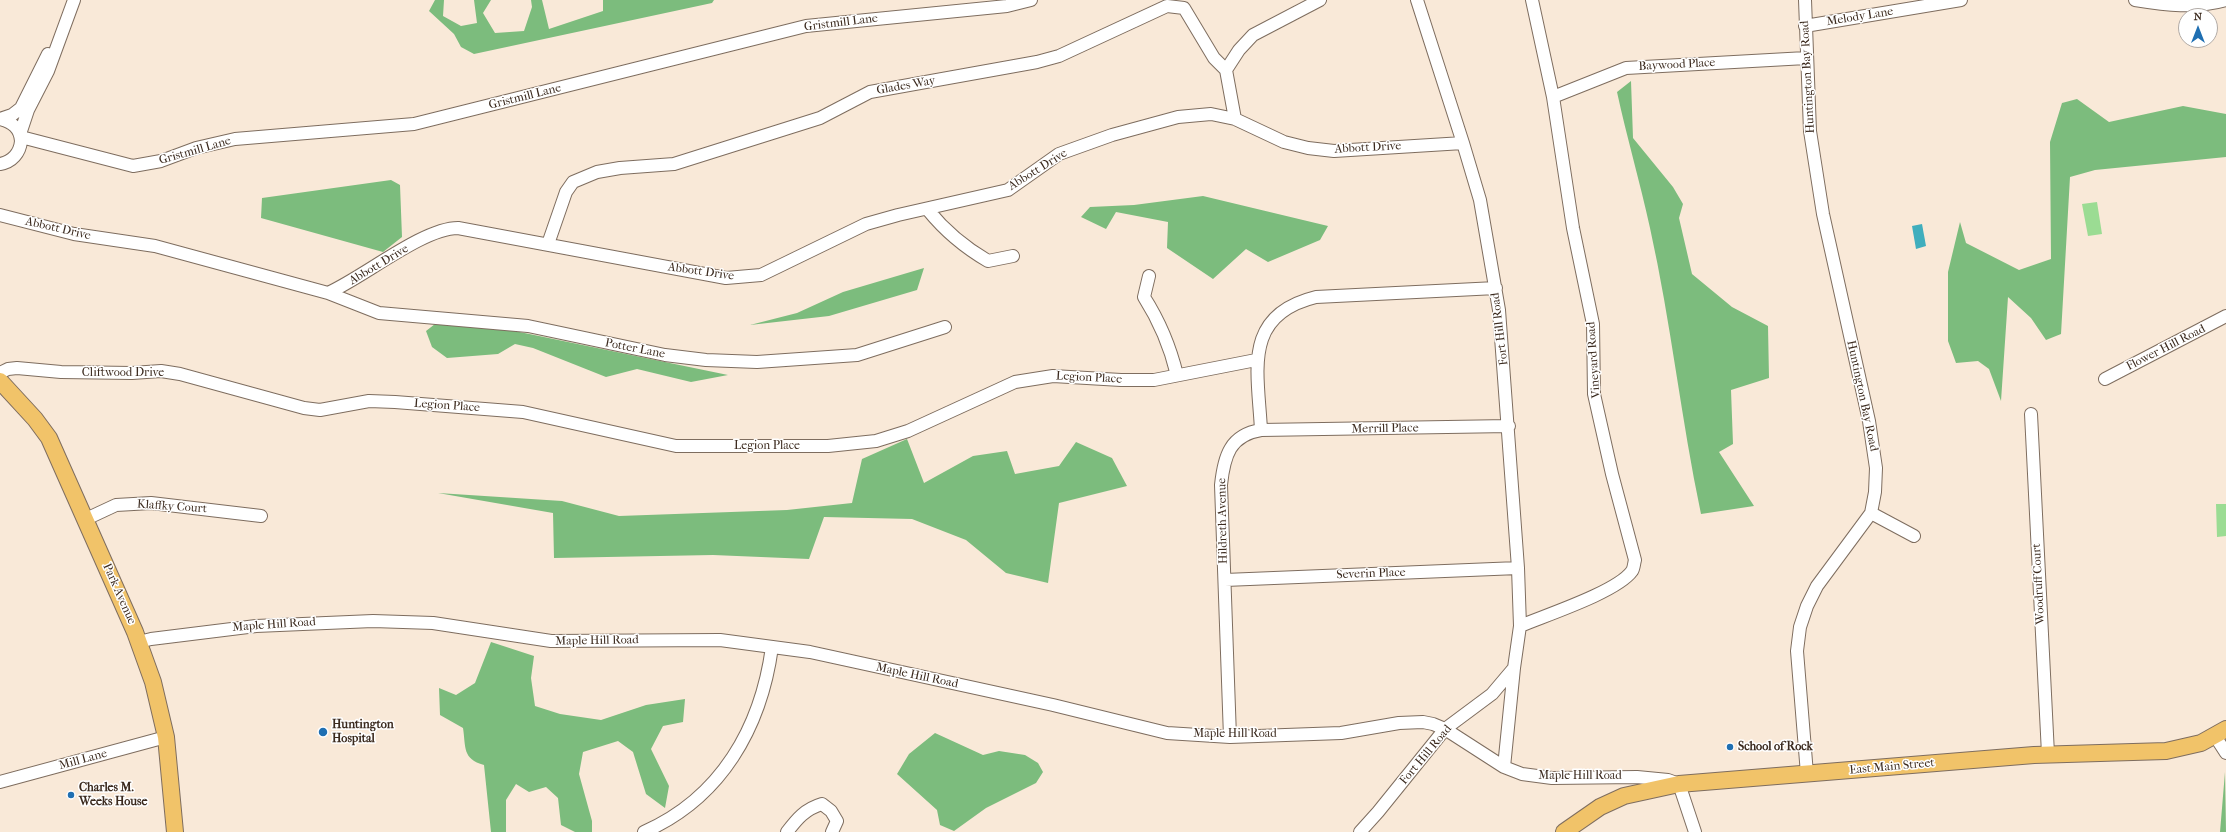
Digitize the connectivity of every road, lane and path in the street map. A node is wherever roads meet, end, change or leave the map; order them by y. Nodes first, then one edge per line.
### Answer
1 (74, 0) edge
2 (1031, 0) edge
3 (1320, 0) edge
4 (1417, 0) edge
5 (1532, 0) edge
6 (1805, 0) edge
7 (1961, 0) edge
8 (2135, 0) edge
9 (2226, 0) edge
10 (1805, 26) junction
11 (62, 29) junction
12 (1806, 58) junction
13 (1226, 70) junction
14 (1554, 97) junction
15 (0, 119) edge
16 (1235, 119) junction
17 (20, 135) junction
18 (1463, 143) junction
19 (1, 165) edge
20 (928, 210) junction
21 (0, 215) edge
22 (548, 244) junction
23 (1013, 256) dead end
24 (1149, 276) dead end
25 (1496, 288) junction
26 (328, 293) junction
27 (2226, 316) edge
28 (945, 327) dead end
29 (1256, 360) junction
30 (0, 373) edge
31 (1177, 375) junction
32 (2105, 379) dead end
33 (0, 381) edge
34 (268, 398) joint
35 (2031, 414) dead end
36 (1509, 426) junction
37 (1261, 430) junction
38 (1871, 513) junction
39 (260, 516) dead end
40 (86, 520) junction
41 (1914, 536) dead end
42 (1518, 568) junction
43 (1225, 580) junction
44 (1520, 626) junction
45 (139, 642) junction
46 (772, 647) junction
47 (1514, 668) junction
48 (1445, 729) junction
49 (2220, 733) edge
50 (166, 737) junction
51 (1230, 737) junction
52 (2226, 752) edge
53 (2048, 754) junction
54 (1504, 767) junction
55 (1807, 774) junction
56 (0, 782) edge
57 (1679, 784) junction
58 (175, 832) edge
59 (644, 832) edge
60 (787, 832) edge
61 (832, 832) edge
62 (1360, 832) edge
63 (1564, 832) edge
64 (1695, 832) edge

1 - 11 street
2 - 17 street, Gristmill Lane
3 - 13 street
4 - 18 street, Fort Hill Road
5 - 14 street, Vineyard Road
6 - 10 street, Huntington Bay Road
7 - 10 street, Melody Lane
8 - 9 street
10 - 12 street, Huntington Bay Road
11 - 15 street
11 - 17 street
12 - 14 street, Baywood Place
12 - 38 street, Huntington Bay Road
13 - 16 street
13 - 22 street, Glades Way
14 - 44 street, Vineyard Road
15 - 17 street
16 - 18 street, Abbott Drive
16 - 20 street, Abbott Drive
17 - 19 street
18 - 25 street, Fort Hill Road
20 - 22 street, Abbott Drive
20 - 23 street
21 - 26 street, Abbott Drive
22 - 26 street, Abbott Drive
24 - 31 street
25 - 29 street
25 - 36 street, Fort Hill Road
26 - 28 street, Potter Lane
27 - 32 street, Flower Hill Road
29 - 31 street, Legion Place
29 - 37 street
30 - 34 street, Cliftwood Drive
31 - 34 street, Legion Place
33 - 40 main road, Park Avenue
35 - 53 street, Woodruff Court
36 - 37 street, Merrill Place
36 - 42 street, Fort Hill Road
37 - 43 street, Hildreth Avenue
38 - 41 street
38 - 55 street, Huntington Bay Road
39 - 40 street, Klaffky Court
40 - 45 main road, Park Avenue
42 - 43 street, Severin Place
42 - 44 street, Fort Hill Road
43 - 51 street, Hildreth Avenue
44 - 47 street, Fort Hill Road
45 - 46 street, Maple Hill Road
45 - 50 main road, Park Avenue
46 - 51 street, Maple Hill Road
46 - 59 street
47 - 48 street, Fort Hill Road
47 - 54 street, Fort Hill Road
48 - 51 street, Maple Hill Road
48 - 54 street, Maple Hill Road
48 - 62 street, Fort Hill Road
49 - 52 street
49 - 53 main road, East Main Street
50 - 56 street, Mill Lane
50 - 58 main road, Park Avenue
53 - 55 main road, East Main Street
54 - 57 street, Maple Hill Road
55 - 57 main road, East Main Street
57 - 63 main road, East Main Street
57 - 64 street
60 - 61 street

